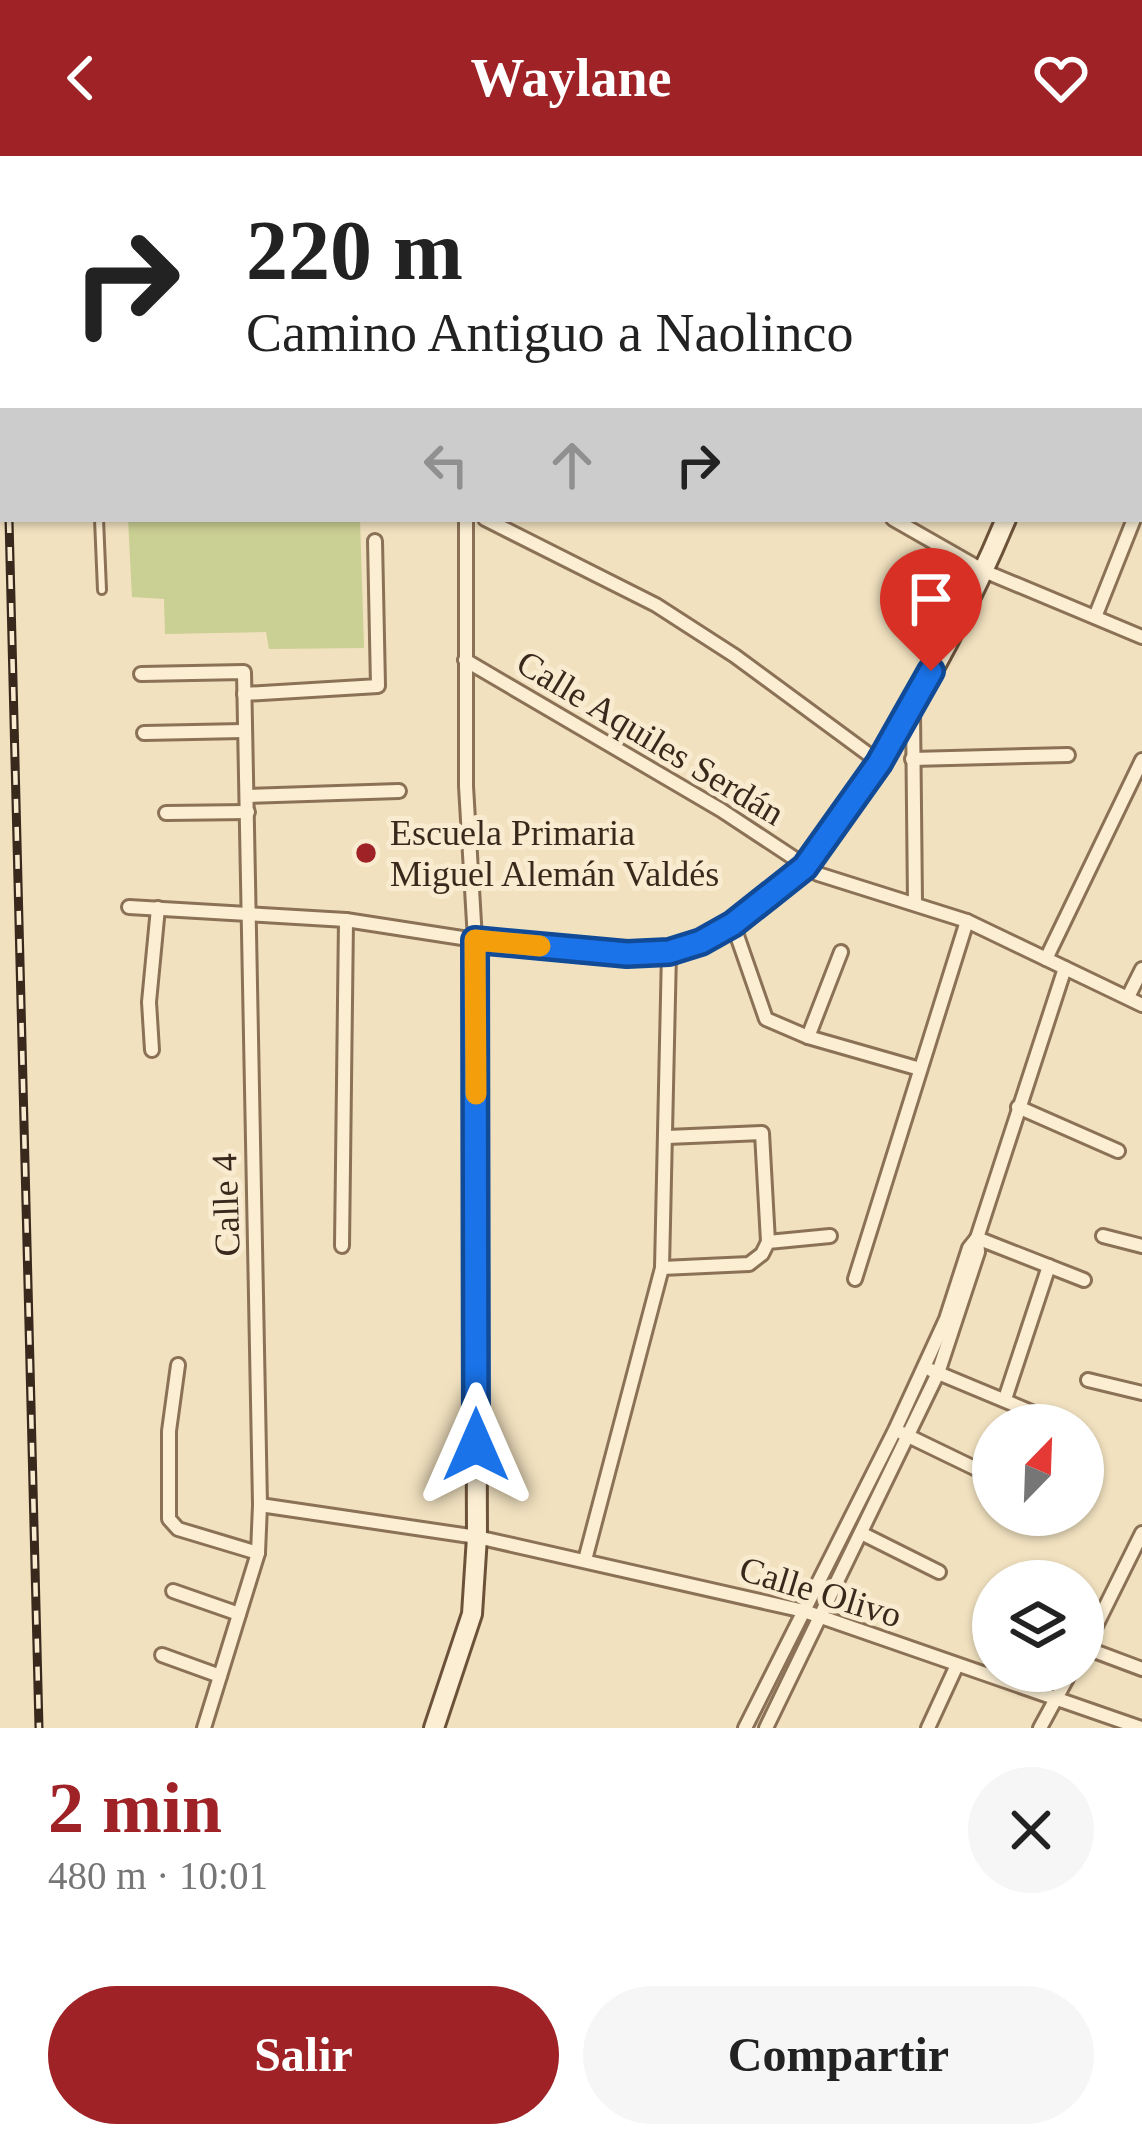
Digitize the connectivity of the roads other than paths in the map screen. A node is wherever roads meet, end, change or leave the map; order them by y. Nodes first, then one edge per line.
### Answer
1 (99, 522) edge
2 (466, 522) edge
3 (491, 522) edge
4 (898, 522) edge
5 (1005, 522) edge
6 (1133, 522) edge
7 (375, 541) dead end
8 (984, 572) junction
9 (103, 590) dead end
10 (1095, 617) junction
11 (1142, 637) edge
12 (465, 660) junction
13 (141, 674) dead end
14 (244, 694) junction
15 (913, 704) junction
16 (244, 731) junction
17 (144, 733) dead end
18 (1068, 755) dead end
19 (912, 759) junction
20 (1142, 760) edge
21 (879, 763) junction
22 (399, 791) dead end
23 (247, 796) junction
24 (248, 812) junction
25 (166, 814) dead end
26 (805, 867) junction
27 (915, 902) junction
28 (129, 907) dead end
29 (158, 908) junction
30 (248, 912) junction
31 (346, 920) junction
32 (967, 921) junction
33 (733, 924) junction
34 (475, 940) junction
35 (669, 952) junction
36 (841, 952) dead end
37 (1046, 959) junction
38 (1065, 968) junction
39 (1142, 969) edge
40 (1128, 997) junction
41 (1142, 1005) edge
42 (808, 1037) junction
43 (152, 1050) dead end
44 (920, 1069) junction
45 (1018, 1107) junction
46 (668, 1136) junction
47 (1118, 1151) dead end
48 (1103, 1235) dead end
49 (830, 1236) dead end
50 (976, 1238) junction
51 (768, 1242) junction
52 (342, 1246) dead end
53 (1142, 1246) edge
54 (1049, 1266) junction
55 (662, 1268) junction
56 (855, 1280) dead end
57 (1084, 1280) dead end
58 (178, 1365) dead end
59 (931, 1370) junction
60 (1088, 1381) dead end
61 (1142, 1394) edge
62 (1005, 1399) junction
63 (1016, 1404) edge
64 (896, 1430) junction
65 (909, 1436) junction
66 (972, 1467) edge
67 (260, 1505) junction
68 (861, 1533) junction
69 (1142, 1533) edge
70 (477, 1537) junction
71 (257, 1553) junction
72 (585, 1560) junction
73 (939, 1572) dead end
74 (173, 1591) dead end
75 (1104, 1610) edge
76 (239, 1613) junction
77 (812, 1614) junction
78 (162, 1655) dead end
79 (1104, 1657) edge
80 (957, 1665) junction
81 (1142, 1669) edge
82 (220, 1676) junction
83 (1058, 1692) edge
84 (1055, 1697) junction
85 (204, 1728) edge
86 (434, 1728) edge
87 (745, 1728) edge
88 (766, 1728) edge
89 (928, 1728) edge
90 (1040, 1728) edge
91 (1141, 1728) edge

1 - 9 lane
2 - 12 street
3 - 21 street
4 - 8 street
5 - 8 main road
6 - 10 street
7 - 14 street
8 - 10 street
8 - 15 main road
10 - 11 street
12 - 26 street, Calle Aquiles Serdán
12 - 34 street
13 - 14 street, Calle 4
14 - 16 street, Calle 4
15 - 19 street
15 - 21 main road
16 - 17 street
16 - 23 street, Calle 4
18 - 19 street
19 - 27 street
20 - 37 street
21 - 26 main road
22 - 23 street
23 - 24 street, Calle 4
24 - 25 street
24 - 30 street, Calle 4
26 - 27 street, Calle Aquiles Serdán
26 - 33 main road
27 - 32 street, Calle Aquiles Serdán
28 - 29 street
29 - 30 street
29 - 43 street
30 - 31 street
30 - 67 street, Calle 4
31 - 34 street
31 - 52 street
32 - 37 street, Calle Aquiles Serdán
32 - 44 street
33 - 35 main road
33 - 42 street
34 - 35 main road
34 - 70 main road
35 - 46 street
36 - 42 street
37 - 38 street, Calle Aquiles Serdán
38 - 40 street, Calle Aquiles Serdán
38 - 45 street
39 - 40 street
40 - 41 street, Calle Aquiles Serdán
42 - 44 street
44 - 56 street
45 - 47 street
45 - 50 street
46 - 51 street
46 - 55 street
48 - 53 street
49 - 51 street
50 - 54 street
50 - 59 street
51 - 55 street
54 - 57 street
54 - 62 street
55 - 72 street
58 - 71 street
59 - 62 street
59 - 64 street
59 - 65 street
60 - 61 street
62 - 63 street
64 - 65 street
64 - 77 street
65 - 66 street
65 - 68 street
67 - 70 street, Calle Olivo
67 - 71 street, Calle 4
68 - 73 street
68 - 77 street
69 - 75 street
70 - 72 street, Calle Olivo
70 - 86 main road
71 - 76 street, Calle 4
72 - 77 street, Calle Olivo
74 - 76 street
76 - 82 street, Calle 4
77 - 80 street, Calle Olivo
77 - 87 street
77 - 88 street
78 - 82 street
79 - 81 street
80 - 84 street, Calle Olivo
80 - 89 street
82 - 85 street, Calle 4
83 - 84 street
84 - 90 street
84 - 91 street, Calle Olivo

